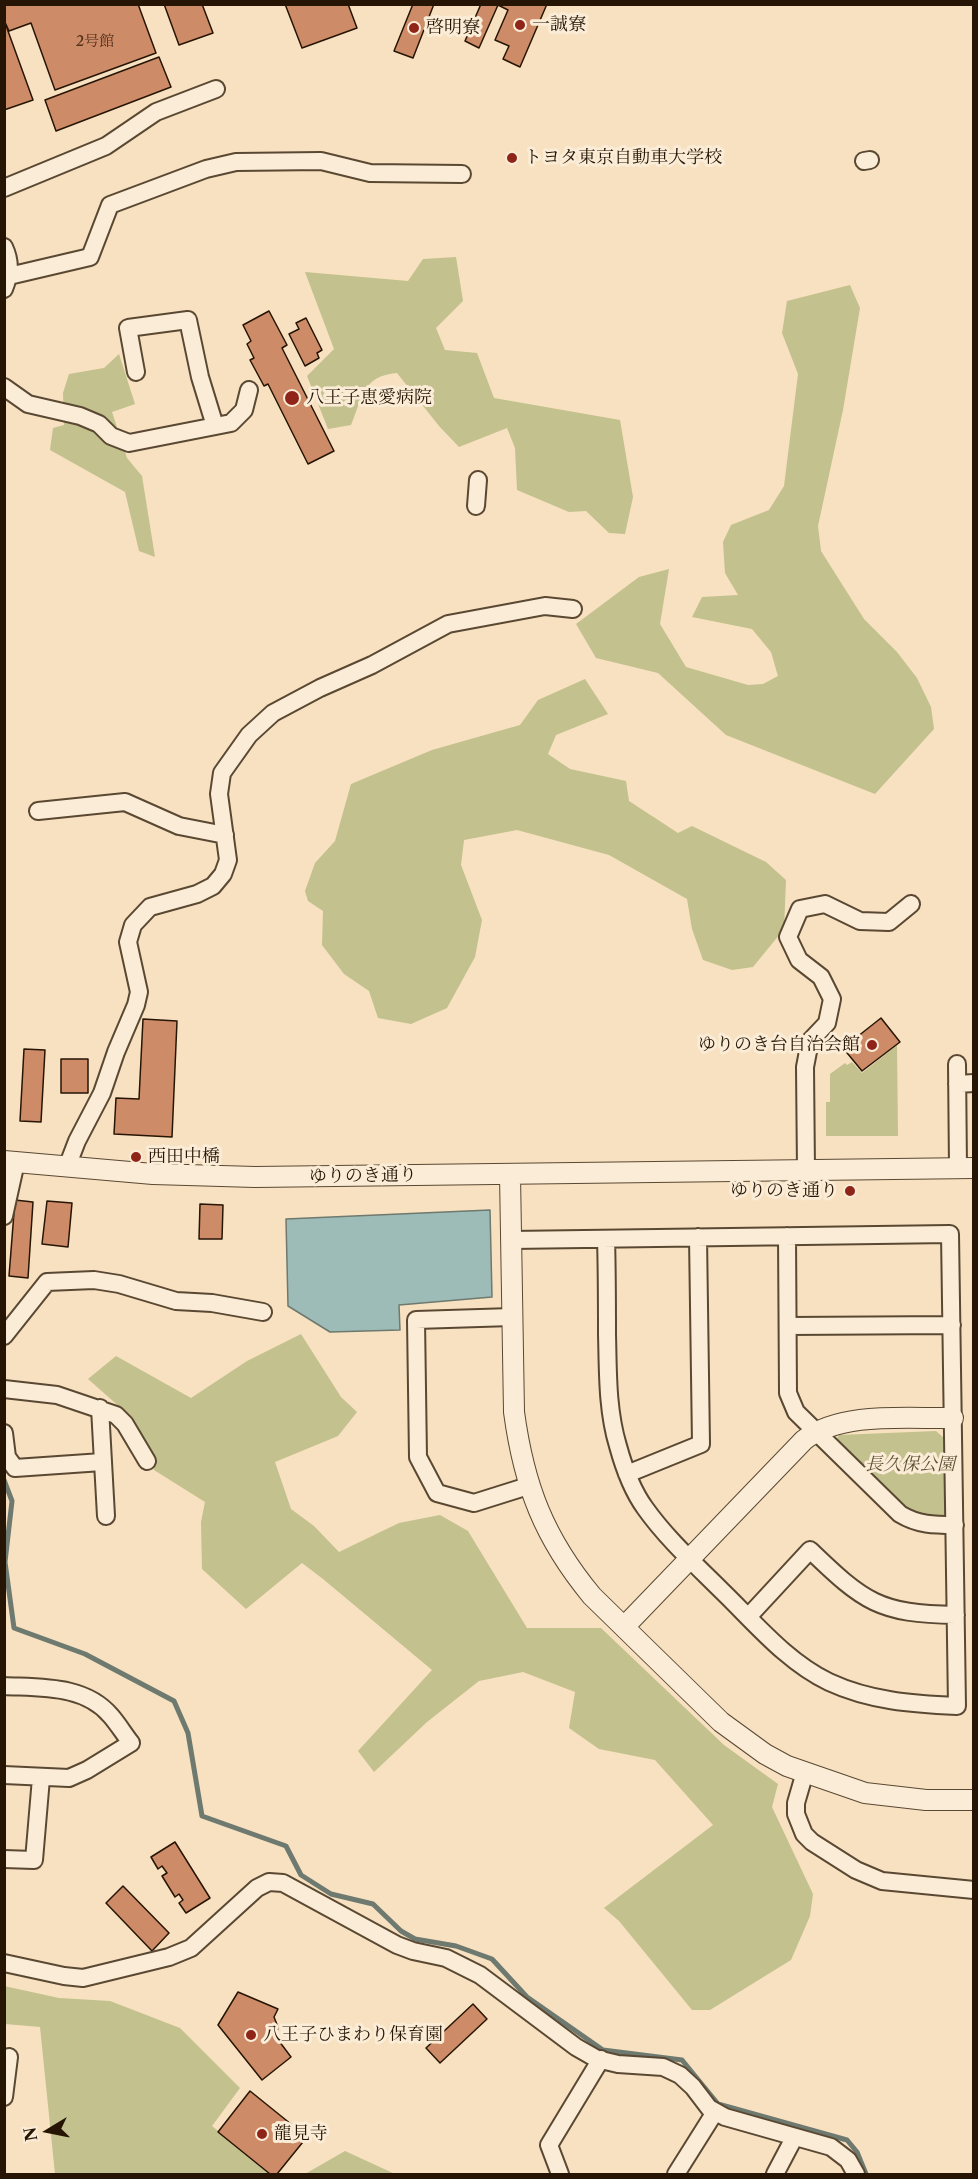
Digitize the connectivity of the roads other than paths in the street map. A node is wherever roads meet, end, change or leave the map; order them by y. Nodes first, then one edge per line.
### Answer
1 (216, 89) dead end
2 (462, 174) dead end
3 (4, 188) edge
4 (4, 247) edge
5 (7, 282) edge
6 (136, 372) dead end
7 (4, 387) edge
8 (249, 390) dead end
9 (215, 426) junction
10 (478, 480) dead end
11 (476, 506) dead end
12 (573, 609) dead end
13 (38, 811) dead end
14 (225, 835) junction
15 (911, 904) dead end
16 (957, 1064) dead end
17 (965, 1083) edge
18 (10, 1161) edge
19 (67, 1167) junction
20 (966, 1168) edge
21 (806, 1170) junction
22 (510, 1175) junction
23 (4, 1216) edge
24 (787, 1236) junction
25 (698, 1238) junction
26 (606, 1239) junction
27 (511, 1240) junction
28 (263, 1312) dead end
29 (512, 1317) junction
30 (952, 1325) junction
31 (788, 1326) junction
32 (4, 1336) edge
33 (4, 1389) edge
34 (100, 1408) junction
35 (953, 1418) junction
36 (816, 1431) junction
37 (4, 1433) edge
38 (147, 1461) dead end
39 (102, 1462) junction
40 (627, 1474) junction
41 (528, 1486) junction
42 (105, 1516) dead end
43 (955, 1525) junction
44 (690, 1559) junction
45 (956, 1615) junction
46 (748, 1617) junction
47 (624, 1627) junction
48 (4, 1686) edge
49 (805, 1773) junction
50 (4, 1775) edge
51 (40, 1778) junction
52 (974, 1800) edge
53 (4, 1859) edge
54 (974, 1890) edge
55 (4, 1963) edge
56 (9, 2057) dead end
57 (601, 2059) junction
58 (4, 2097) edge
59 (715, 2112) junction
60 (794, 2138) junction
61 (560, 2175) edge
62 (676, 2175) edge
63 (775, 2175) edge
64 (856, 2175) edge

1 - 3 street
2 - 5 street
4 - 5 street
6 - 9 street
7 - 9 street
8 - 9 street
10 - 11 street
12 - 14 street
13 - 14 street
14 - 19 street
15 - 21 street
16 - 17 street
17 - 20 street
18 - 19 street, ゆりのき通り
18 - 23 street
19 - 22 street, ゆりのき通り
20 - 21 street, ゆりのき通り
21 - 22 street, ゆりのき通り
22 - 27 street
24 - 25 street
24 - 30 street
24 - 31 street
25 - 26 street
25 - 40 street
26 - 27 street
26 - 40 street
27 - 29 street
28 - 32 street
29 - 41 street
29 - 41 street
30 - 31 street
30 - 35 street
31 - 36 street
33 - 34 street
34 - 38 street
34 - 39 street
35 - 36 street
35 - 43 street
36 - 43 street
36 - 44 street
37 - 39 street
39 - 42 street
40 - 44 street
41 - 47 street
43 - 45 street
44 - 46 street
44 - 47 street
45 - 46 street
45 - 46 street
47 - 49 street
48 - 51 street
49 - 52 street
49 - 54 street
50 - 51 street
51 - 53 street
55 - 57 street
56 - 58 street
57 - 59 street
57 - 61 street
59 - 60 street
59 - 62 street
60 - 63 street
60 - 64 street

